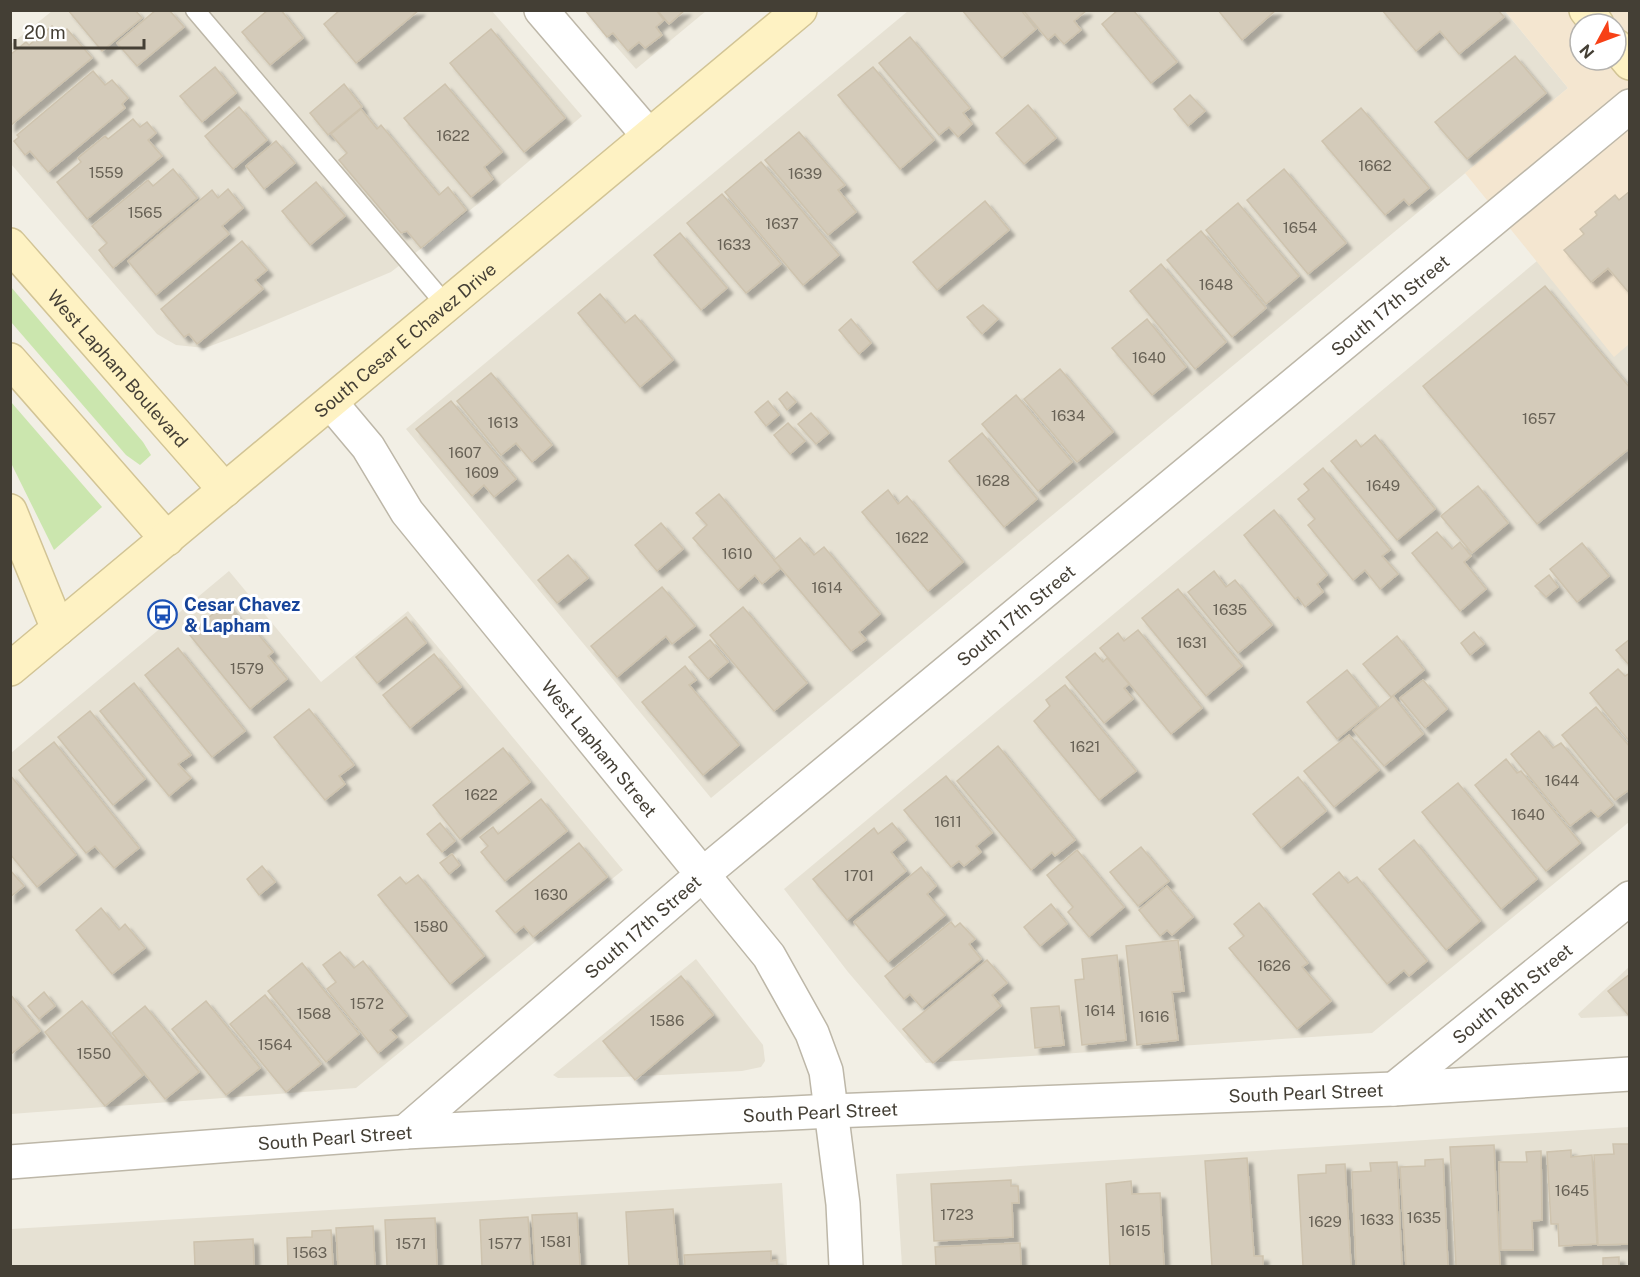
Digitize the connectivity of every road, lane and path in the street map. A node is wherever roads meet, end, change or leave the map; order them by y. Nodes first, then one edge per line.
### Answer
1 (195, 10) edge
2 (541, 10) edge
3 (800, 10) edge
4 (1629, 106) edge
5 (649, 136) junction
6 (10, 245) edge
7 (446, 305) junction
8 (10, 360) edge
9 (331, 403) junction
10 (225, 490) junction
11 (10, 511) edge
12 (167, 538) junction
13 (58, 629) junction
14 (10, 669) edge
15 (702, 875) junction
16 (1629, 898) edge
17 (1629, 1074) edge
18 (1394, 1089) junction
19 (832, 1111) junction
20 (405, 1132) junction
21 (10, 1162) edge
22 (846, 1266) edge

1 - 7 lane
2 - 5 street
3 - 5 main road, South Cesar E Chavez Drive
4 - 15 street, South 17th Street
5 - 7 main road, South Cesar E Chavez Drive
6 - 10 main road, West Lapham Boulevard
7 - 9 main road, South Cesar E Chavez Drive
8 - 12 main road
9 - 10 main road, South Cesar E Chavez Drive
9 - 15 street, West Lapham Street
10 - 12 main road, South Cesar E Chavez Drive
11 - 13 main road
12 - 13 main road, South Cesar E Chavez Drive
13 - 14 main road, South Cesar E Chavez Drive
15 - 19 street, West Lapham Street
15 - 20 street, South 17th Street
16 - 18 street, South 18th Street
17 - 18 street, South Pearl Street
18 - 19 street, South Pearl Street
19 - 20 street, South Pearl Street
19 - 22 street, West Lapham Street
20 - 21 street, South Pearl Street

